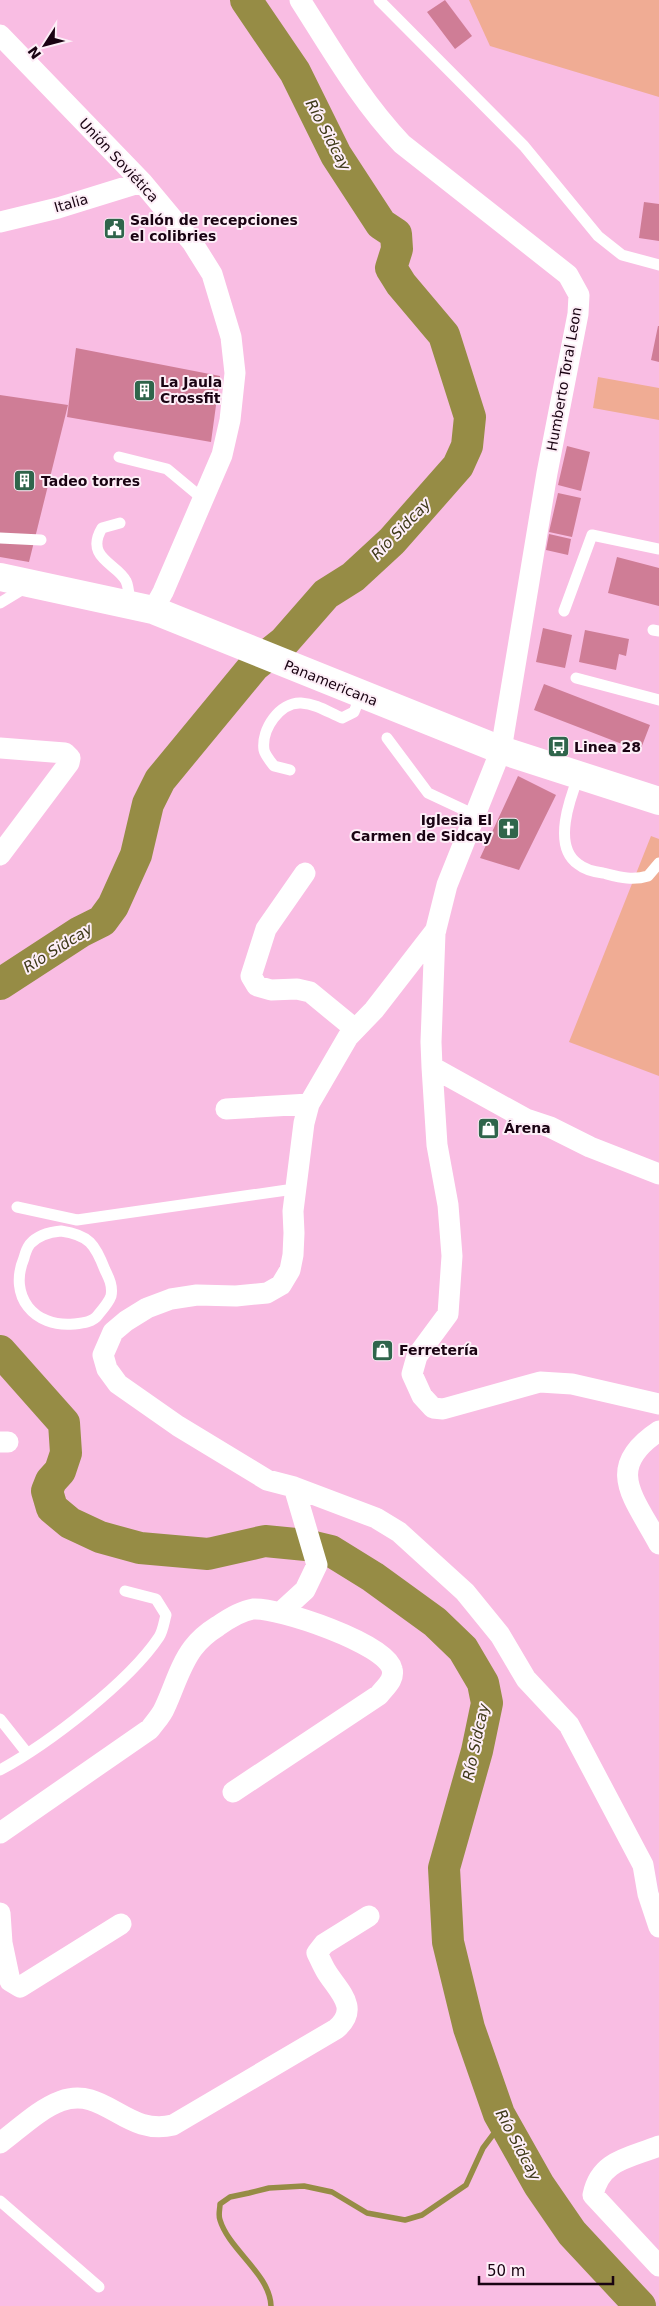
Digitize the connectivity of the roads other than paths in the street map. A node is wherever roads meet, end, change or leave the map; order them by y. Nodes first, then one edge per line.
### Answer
1 (300, 0) edge
2 (379, 0) edge
3 (0, 34) edge
4 (142, 182) junction
5 (0, 222) edge
6 (659, 265) edge
7 (119, 457) dead end
8 (203, 499) junction
9 (120, 523) dead end
10 (0, 538) edge
11 (41, 540) dead end
12 (659, 549) edge
13 (0, 577) edge
14 (30, 582) junction
15 (0, 604) edge
16 (141, 607) junction
17 (564, 611) dead end
18 (576, 678) dead end
19 (349, 690) junction
20 (659, 700) edge
21 (388, 738) dead end
22 (0, 748) edge
23 (501, 750) junction
24 (290, 770) dead end
25 (579, 775) junction
26 (659, 801) edge
27 (475, 815) junction
28 (0, 855) edge
29 (659, 863) edge
30 (305, 873) dead end
31 (436, 930) junction
32 (355, 1029) junction
33 (432, 1067) junction
34 (309, 1104) junction
35 (226, 1108) dead end
36 (659, 1174) edge
37 (297, 1186) junction
38 (17, 1208) dead end
39 (96, 1317) junction
40 (113, 1332) junction
41 (659, 1404) edge
42 (659, 1431) edge
43 (294, 1487) junction
44 (659, 1544) edge
45 (124, 1591) dead end
46 (281, 1612) junction
47 (0, 1718) edge
48 (26, 1753) junction
49 (0, 1770) edge
50 (233, 1792) dead end
51 (0, 1833) edge
52 (0, 1913) edge
53 (369, 1916) dead end
54 (121, 1924) dead end
55 (659, 1927) edge
56 (0, 2143) edge
57 (659, 2146) edge
58 (0, 2201) edge
59 (659, 2266) edge
60 (100, 2287) dead end

1 - 23 street, Humberto Toral Leon
2 - 6 lane
3 - 4 street, Unión Soviética
4 - 5 street, Italia
4 - 8 street, Unión Soviética
7 - 8 lane
8 - 16 street, Unión Soviética
9 - 16 lane
10 - 11 lane
12 - 17 lane
13 - 14 main road, Panamericana
14 - 15 lane
14 - 16 main road, Panamericana
16 - 19 main road, Panamericana
18 - 20 lane
19 - 23 main road, Panamericana
19 - 24 lane
21 - 27 lane
22 - 28 street
23 - 25 main road, Panamericana
23 - 27 street, Humberto Toral Leon
25 - 26 main road, Panamericana
25 - 29 lane
27 - 31 street, Humberto Toral Leon
30 - 32 street
31 - 32 street
31 - 33 street
32 - 34 street
33 - 36 street
33 - 41 street
34 - 35 street
34 - 37 street
37 - 38 lane
37 - 40 street
39 - 39 lane
39 - 40 lane
40 - 43 street
42 - 44 street
43 - 46 street
43 - 55 street
45 - 48 lane
46 - 50 street
46 - 51 street
47 - 48 lane
48 - 49 lane
52 - 54 street
53 - 56 street
57 - 59 street
58 - 60 lane

